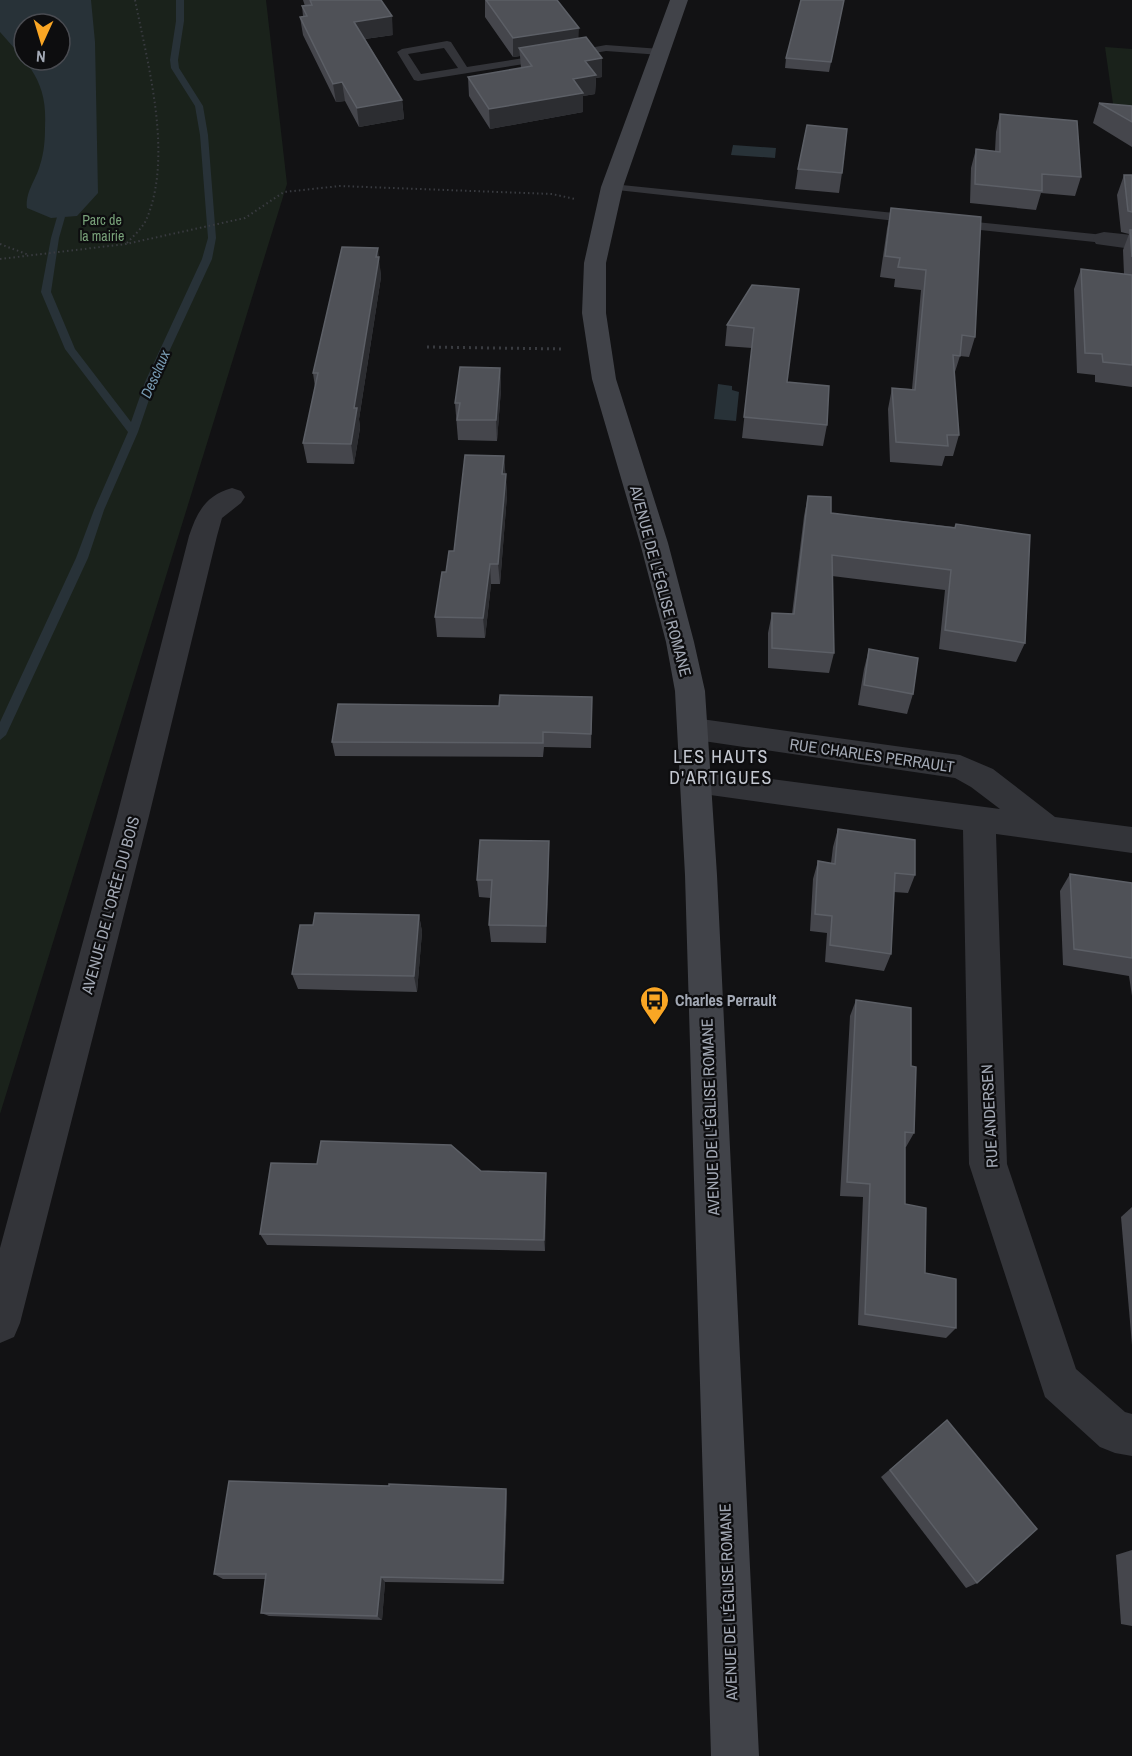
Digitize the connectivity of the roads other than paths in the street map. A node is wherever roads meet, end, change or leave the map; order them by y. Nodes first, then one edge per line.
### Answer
1 (679, 0) edge
2 (661, 52) junction
3 (465, 71) junction
4 (610, 196) junction
5 (1104, 238) joint
6 (1132, 242) edge
7 (232, 497) dead end
8 (694, 730) junction
9 (976, 775) junction
10 (696, 782) junction
11 (979, 820) junction
12 (1048, 830) junction
13 (1132, 840) edge
14 (0, 1323) edge
15 (1132, 1435) edge
16 (735, 1756) edge

1 - 2 street, AVENUE DE L'ÉGLISE ROMANE
2 - 3 lane
2 - 4 street, AVENUE DE L'ÉGLISE ROMANE
3 - 3 lane
4 - 5 lane
4 - 8 street, AVENUE DE L'ÉGLISE ROMANE
5 - 6 street
7 - 14 street, AVENUE DE L'ORÉE DU BOIS
8 - 9 street, RUE CHARLES PERRAULT
8 - 10 street, AVENUE DE L'ÉGLISE ROMANE
9 - 11 street, RUE CHARLES PERRAULT
9 - 12 street, RUE CHARLES PERRAULT
10 - 11 street
10 - 16 street, AVENUE DE L'ÉGLISE ROMANE
11 - 12 street
11 - 15 street, RUE ANDERSEN
12 - 13 street

